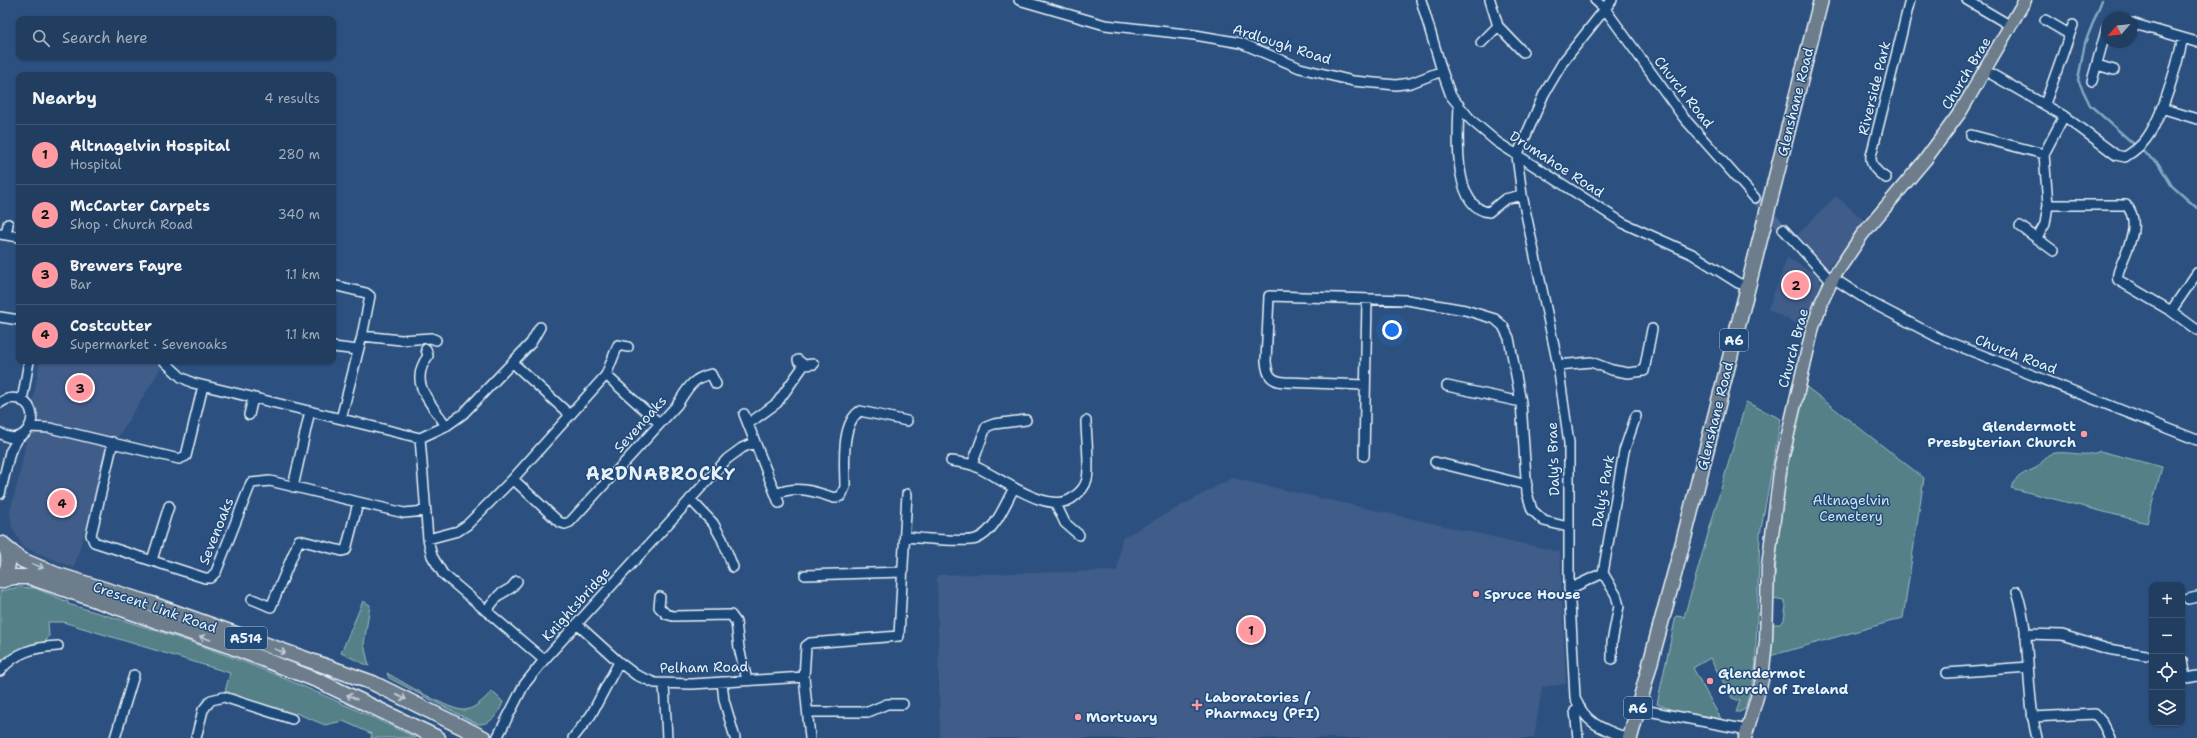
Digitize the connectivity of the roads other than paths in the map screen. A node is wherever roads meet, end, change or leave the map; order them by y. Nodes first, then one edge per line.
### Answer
1 (1019, 0) edge
2 (1421, 0) edge
3 (1490, 0) edge
4 (1595, 0) edge
5 (1612, 0) edge
6 (1821, 0) edge
7 (1910, 0) edge
8 (1966, 0) edge
9 (2025, 0) edge
10 (1605, 9) junction
11 (2045, 20) dead end
12 (2073, 25) dead end
13 (2137, 25) edge
14 (1498, 26) junction
15 (2011, 26) junction
16 (2069, 34) junction
17 (2183, 38) junction
18 (2197, 42) edge
19 (1481, 43) dead end
20 (2101, 48) edge
21 (1523, 52) dead end
22 (2097, 65) junction
23 (2114, 70) dead end
24 (1442, 71) junction
25 (1986, 71) junction
26 (2092, 81) dead end
27 (2045, 104) junction
28 (1459, 106) junction
29 (2160, 108) junction
30 (2064, 116) junction
31 (2197, 119) edge
32 (1971, 135) dead end
33 (2044, 154) junction
34 (1517, 156) junction
35 (1886, 178) dead end
36 (1522, 195) junction
37 (1755, 198) tunnel mouth
38 (2048, 205) junction
39 (8, 224) dead end
40 (2020, 226) dead end
41 (1783, 229) tunnel mouth
42 (3, 234) edge
43 (16, 236) edge
44 (2037, 238) junction
45 (2054, 251) dead end
46 (2197, 273) edge
47 (1832, 279) junction
48 (336, 286) edge
49 (1748, 286) junction
50 (1367, 300) junction
51 (2171, 311) junction
52 (0, 317) edge
53 (16, 320) edge
54 (540, 327) dead end
55 (1652, 329) dead end
56 (2197, 330) edge
57 (362, 336) junction
58 (436, 340) dead end
59 (336, 347) edge
60 (628, 347) dead end
61 (426, 349) dead end
62 (358, 350) junction
63 (513, 363) junction
64 (28, 364) edge
65 (167, 364) edge
66 (814, 364) dead end
67 (1558, 365) junction
68 (606, 375) junction
69 (25, 381) junction
70 (716, 384) dead end
71 (1365, 385) junction
72 (203, 386) junction
73 (1447, 386) dead end
74 (250, 397) junction
75 (13, 398) junction
76 (22, 401) junction
77 (1521, 402) junction
78 (0, 403) edge
79 (310, 411) junction
80 (744, 414) dead end
81 (249, 415) dead end
82 (570, 415) junction
83 (1636, 416) dead end
84 (341, 419) junction
85 (1026, 420) dead end
86 (907, 421) dead end
87 (1086, 421) dead end
88 (31, 422) junction
89 (659, 423) junction
90 (748, 424) junction
91 (446, 426) junction
92 (3, 435) edge
93 (19, 437) junction
94 (420, 438) junction
95 (2197, 440) edge
96 (113, 442) junction
97 (755, 442) junction
98 (10, 452) junction
99 (1364, 456) dead end
100 (951, 460) dead end
101 (1435, 462) dead end
102 (972, 465) junction
103 (513, 479) junction
104 (1527, 484) junction
105 (294, 487) junction
106 (1014, 488) junction
107 (0, 494) edge
108 (907, 494) dead end
109 (690, 499) junction
110 (358, 503) junction
111 (1056, 504) junction
112 (169, 506) dead end
113 (425, 511) junction
114 (1568, 527) junction
115 (1079, 535) dead end
116 (905, 537) junction
117 (428, 539) junction
118 (2, 544) edge
119 (152, 560) junction
120 (728, 563) dead end
121 (903, 572) junction
122 (1603, 573) junction
123 (805, 575) dead end
124 (0, 580) edge
125 (517, 581) dead end
126 (1570, 589) junction
127 (2017, 592) dead end
128 (660, 597) dead end
129 (252, 599) dead end
130 (486, 611) junction
131 (577, 624) junction
132 (2026, 634) junction
133 (58, 646) dead end
134 (2146, 655) dead end
135 (1612, 659) dead end
136 (544, 660) junction
137 (619, 662) junction
138 (2028, 667) junction
139 (0, 672) edge
140 (1947, 673) dead end
141 (134, 675) dead end
142 (2197, 676) edge
143 (804, 677) junction
144 (2185, 679) edge
145 (747, 680) junction
146 (722, 682) junction
147 (664, 684) junction
148 (903, 704) dead end
149 (1579, 709) junction
150 (1638, 709) junction
151 (808, 712) junction
152 (2032, 717) junction
153 (292, 719) dead end
154 (1746, 734) edge
155 (115, 738) edge
156 (196, 738) edge
157 (438, 738) edge
158 (484, 738) edge
159 (497, 738) edge
160 (573, 738) edge
161 (667, 738) edge
162 (735, 738) edge
163 (810, 738) edge
164 (1578, 738) edge
165 (1627, 738) edge
166 (1630, 738) edge
167 (2037, 738) edge
168 (2110, 738) edge

1 - 24 street, Ardlough Road
2 - 24 street, Drumahoe Road
3 - 14 street
4 - 10 street, Church Road
5 - 10 street
6 - 49 highway, Glenshane Road / A6
7 - 35 street, Riverside Park
8 - 15 street
9 - 15 main road, Church Brae
10 - 34 street
10 - 37 street, Church Road
11 - 16 street
12 - 16 street
13 - 17 street
14 - 19 street
14 - 21 street
15 - 25 main road, Church Brae
16 - 27 street
17 - 18 street
17 - 29 street
20 - 22 street
22 - 23 street
22 - 26 street
24 - 28 street, Drumahoe Road
25 - 27 street
25 - 47 main road, Church Brae
27 - 30 street
28 - 34 street, Drumahoe Road
28 - 36 street
29 - 30 street
29 - 31 street
30 - 33 street
32 - 33 street
33 - 38 street
34 - 36 street, Daly's Brae
34 - 49 street, Drumahoe Road
36 - 67 street, Daly's Brae
38 - 44 street
38 - 51 street
39 - 42 street
40 - 44 street
41 - 47 street, Church Road
42 - 43 street
44 - 45 street
46 - 51 street
47 - 95 street, Church Road
47 - 154 main road, Church Brae
48 - 57 street
49 - 150 highway, Glenshane Road / A6
50 - 71 street
50 - 71 street
50 - 77 street
51 - 56 street
52 - 53 street
54 - 63 street
55 - 67 street
57 - 58 street
57 - 62 street
59 - 62 street
60 - 68 street
61 - 91 street
62 - 84 street
63 - 82 street
63 - 91 street
64 - 69 street
65 - 72 street
66 - 90 street
67 - 114 street, Daly's Brae
68 - 82 street
68 - 89 street
69 - 75 street
69 - 76 street
70 - 89 street, Sevenoaks
71 - 99 street
72 - 74 street
72 - 96 street
73 - 77 street
74 - 79 street
74 - 81 street
75 - 76 street
75 - 78 street
76 - 88 street
77 - 104 street
79 - 84 street
79 - 105 street
80 - 90 street
82 - 103 street
83 - 122 street, Daly's Park
84 - 94 street
85 - 102 street
86 - 97 street
87 - 111 street
88 - 93 street
88 - 96 street
89 - 103 street, Sevenoaks
90 - 97 street
91 - 94 street
92 - 93 street
92 - 98 street
93 - 98 street
94 - 113 street
96 - 119 street, Sevenoaks
97 - 109 street, Knightsbridge
98 - 107 street
100 - 102 street
101 - 104 street
102 - 106 street
103 - 117 street
104 - 114 street
105 - 110 street, Sevenoaks
105 - 119 street, Sevenoaks
106 - 111 street
106 - 116 street
108 - 116 street
109 - 120 street
109 - 131 street, Knightsbridge
110 - 113 street, Sevenoaks
110 - 129 street
111 - 115 street
112 - 119 street
113 - 117 street
114 - 126 street, Daly's Brae
116 - 121 street
117 - 130 street
118 - 124 highway, A514
118 -> 158 highway, Crescent Link Road / A514
121 - 123 street
121 - 143 street
122 - 126 street
122 - 135 street
157 -> 124 highway, Crescent Link Road / A514
125 - 130 street
126 - 149 street, Daly's Brae
127 - 132 street
128 - 145 street
130 - 136 street
131 - 136 street, Knightsbridge
131 - 137 street, Pelham Road
132 - 134 street
132 - 138 street
133 - 139 street
136 - 159 street, Knightsbridge
137 - 147 street, Pelham Road
137 - 160 street
138 - 140 street
138 - 152 street
141 - 155 street
142 - 144 street
143 - 145 street, Pelham Road
143 - 151 street
145 - 146 street, Pelham Road
146 - 147 street, Pelham Road
146 - 162 street
147 - 161 street
148 - 151 street
149 - 164 street
149 - 165 street
150 - 154 street
150 - 166 highway, Glenshane Road / A6
151 - 163 street
152 - 167 street
152 - 168 street
153 - 156 street

